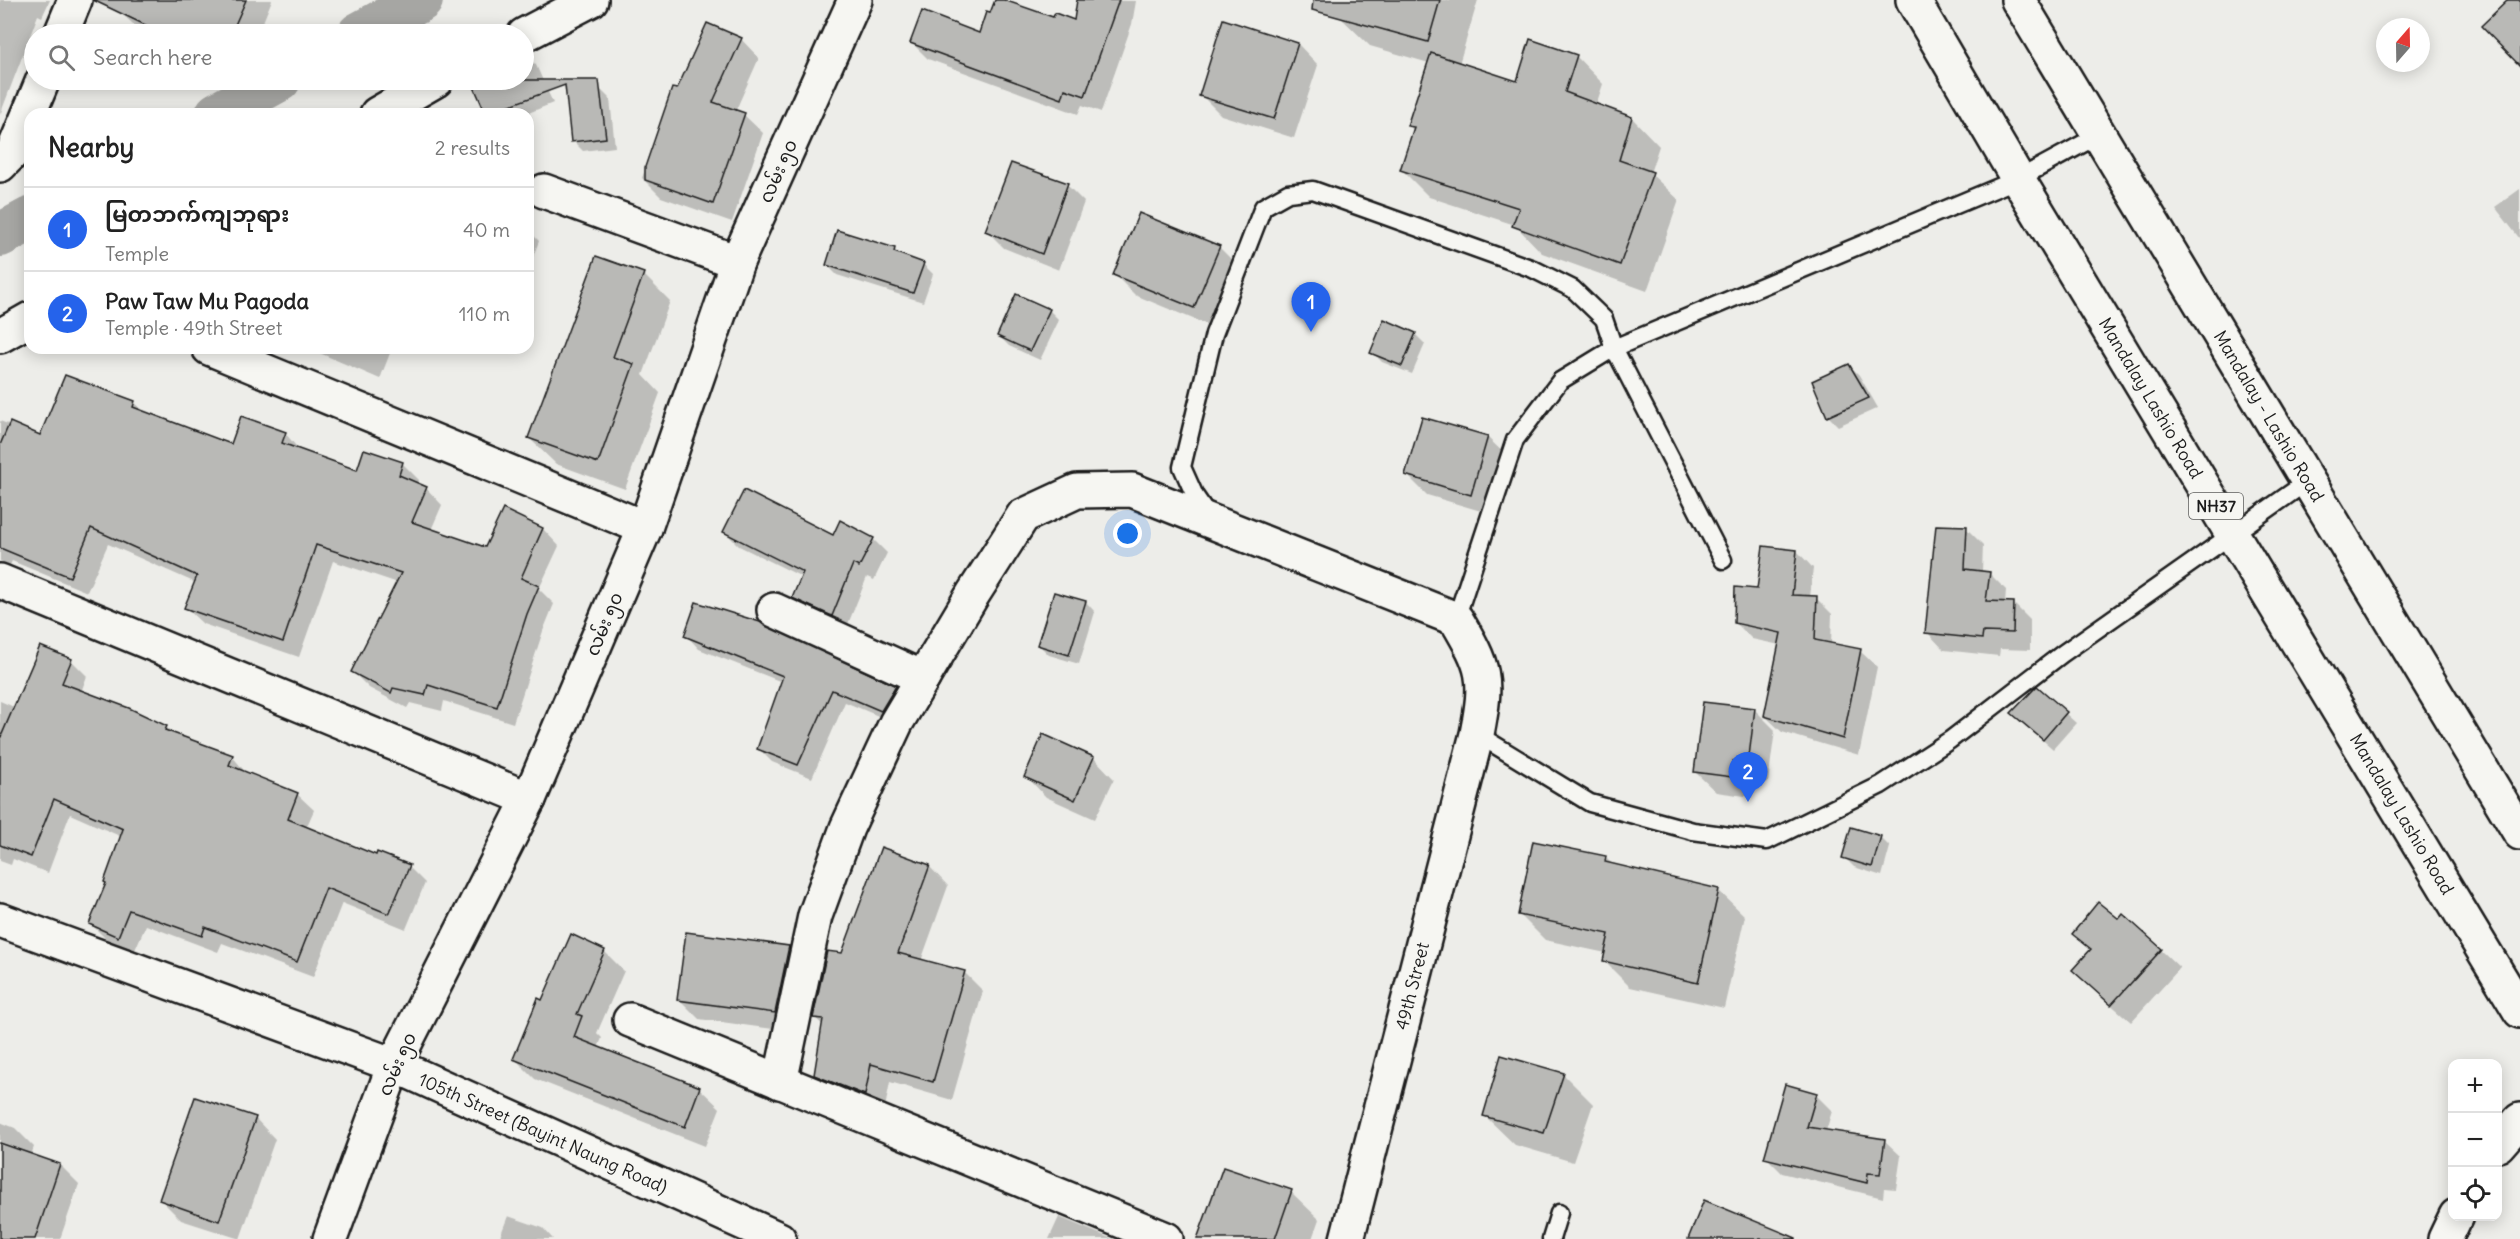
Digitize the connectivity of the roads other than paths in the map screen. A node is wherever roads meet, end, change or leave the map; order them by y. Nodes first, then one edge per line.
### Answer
1 (75, 0) edge
2 (591, 0) edge
3 (855, 0) edge
4 (1913, 0) edge
5 (2018, 0) edge
6 (65, 24) edge
7 (534, 30) edge
8 (39, 90) edge
9 (419, 90) edge
10 (31, 108) edge
11 (387, 108) edge
12 (24, 126) edge
13 (2099, 135) junction
14 (0, 165) edge
15 (2018, 179) junction
16 (544, 191) dead end
17 (737, 262) junction
18 (24, 322) edge
19 (0, 336) edge
20 (1614, 348) junction
21 (224, 354) edge
22 (2308, 481) junction
23 (1213, 523) junction
24 (645, 528) junction
25 (2233, 533) junction
26 (1724, 560) dead end
27 (0, 581) edge
28 (774, 610) dead end
29 (1456, 619) junction
30 (923, 678) junction
31 (1478, 734) junction
32 (529, 799) junction
33 (2520, 833) edge
34 (0, 920) edge
35 (2520, 1011) edge
36 (630, 1020) dead end
37 (394, 1065) junction
38 (780, 1082) junction
39 (2520, 1120) edge
40 (2502, 1140) edge
41 (1560, 1213) dead end
42 (2454, 1221) edge
43 (330, 1239) edge
44 (779, 1239) edge
45 (1166, 1239) edge
46 (1347, 1239) edge
47 (1551, 1239) edge
48 (2445, 1239) edge

1 - 6 main road
2 - 7 main road
3 - 17 main road, လမ်း ၅၀
4 - 15 main road, Mandalay Lashio Road / NH37
5 - 13 main road, Mandalay - Lashio Road
8 - 10 main road
9 - 11 main road
12 - 14 main road
13 - 15 lane
13 - 22 main road, Mandalay - Lashio Road
15 - 20 lane
15 - 25 main road, Mandalay Lashio Road / NH37
16 - 17 main road
17 - 24 main road, လမ်း ၅၀
18 - 19 main road
20 - 23 lane
20 - 26 lane
20 - 29 lane
21 - 24 main road
22 - 25 lane
22 - 33 main road, Mandalay - Lashio Road
23 - 29 main road
23 - 30 main road
24 - 32 main road, လမ်း ၅၀
25 - 31 lane
25 - 35 main road, Mandalay Lashio Road / NH37
27 - 32 main road
28 - 30 main road
29 - 31 main road, 49th Street
30 - 38 main road
31 - 46 main road, 49th Street
32 - 37 main road, လမ်း ၅၀
34 - 37 main road, 105th Street (Bayint Naung Road)
36 - 38 main road
37 - 43 main road, လမ်း ၅၀
37 - 44 main road, 105th Street (Bayint Naung Road)
38 - 45 main road
39 - 40 main road
41 - 47 lane
42 - 48 main road

